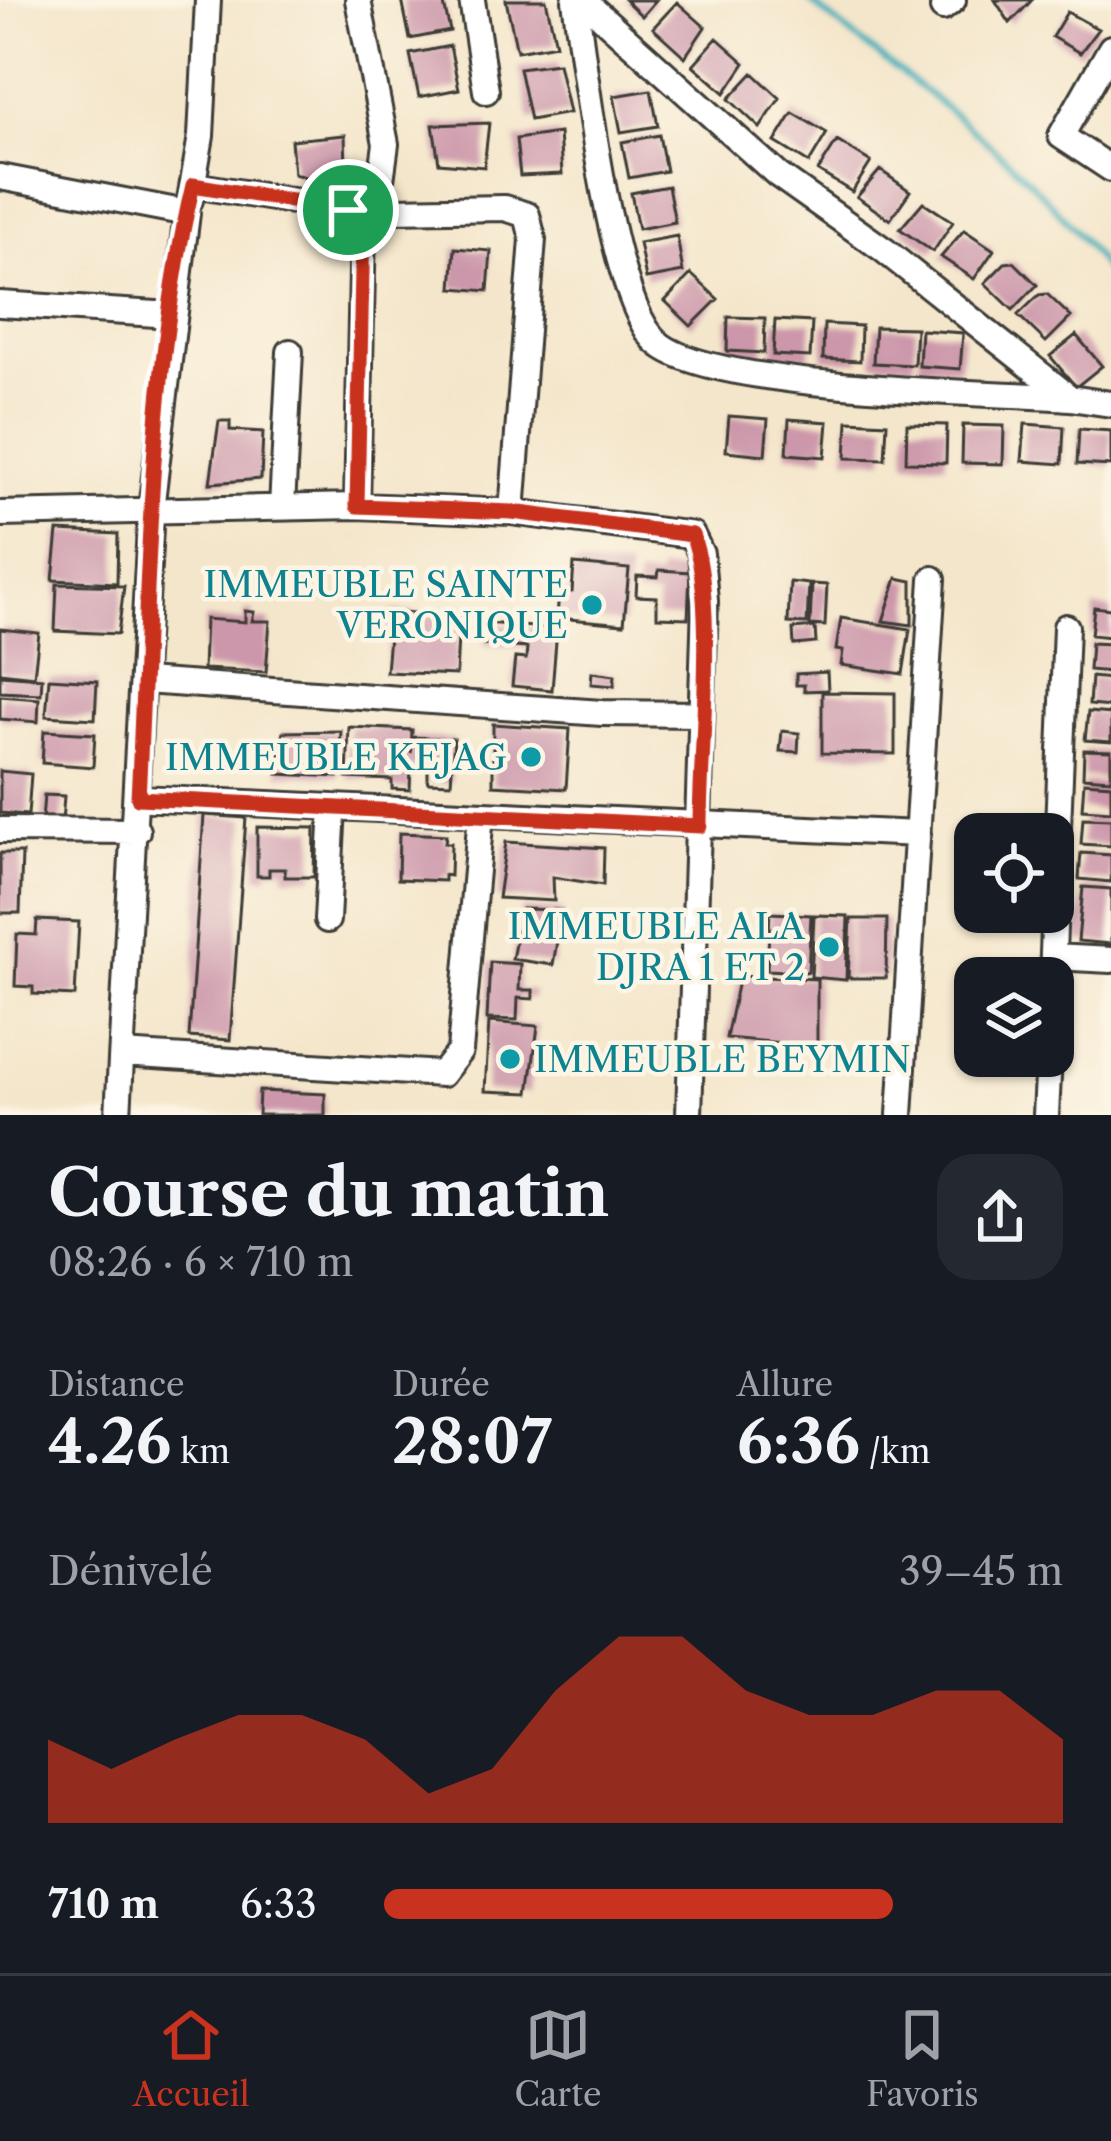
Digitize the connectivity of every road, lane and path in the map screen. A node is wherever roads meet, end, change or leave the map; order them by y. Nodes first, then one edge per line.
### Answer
1 (208, 0) edge
2 (358, 0) edge
3 (472, 0) edge
4 (579, 0) edge
5 (1111, 48) edge
6 (486, 91) dead end
7 (1111, 169) edge
8 (0, 177) edge
9 (193, 185) junction
10 (187, 213) junction
11 (0, 304) edge
12 (172, 315) junction
13 (290, 352) dead end
14 (1070, 398) junction
15 (1111, 404) edge
16 (357, 506) junction
17 (282, 507) junction
18 (152, 509) junction
19 (512, 512) junction
20 (0, 514) edge
21 (933, 579) dead end
22 (1066, 627) dead end
23 (144, 681) junction
24 (700, 714) junction
25 (138, 798) junction
26 (333, 807) junction
27 (481, 814) junction
28 (700, 826) junction
29 (0, 830) edge
30 (136, 831) junction
31 (918, 834) junction
32 (328, 920) dead end
33 (1053, 957) edge
34 (1111, 960) edge
35 (1074, 964) edge
36 (122, 1054) junction
37 (1048, 1077) edge
38 (118, 1115) edge
39 (689, 1115) edge
40 (899, 1115) edge
41 (1046, 1115) edge

1 - 9 street
2 - 19 street
3 - 6 street
4 - 14 street
4 - 14 street
5 - 7 street
8 - 10 street
9 - 10 street
9 - 16 street
10 - 12 street
11 - 12 street
12 - 18 street
13 - 17 street
14 - 15 street
16 - 17 street
16 - 19 street
17 - 18 street
18 - 20 street
18 - 23 street
19 - 24 street
21 - 31 street
22 - 33 street
23 - 24 street
23 - 25 street
24 - 28 street
25 - 26 street
25 - 30 street
26 - 27 street
26 - 32 street
27 - 28 street
27 - 36 street
28 - 31 street
28 - 39 street
29 - 30 street
30 - 36 street
31 - 40 street
34 - 35 street
36 - 38 street
37 - 41 street

